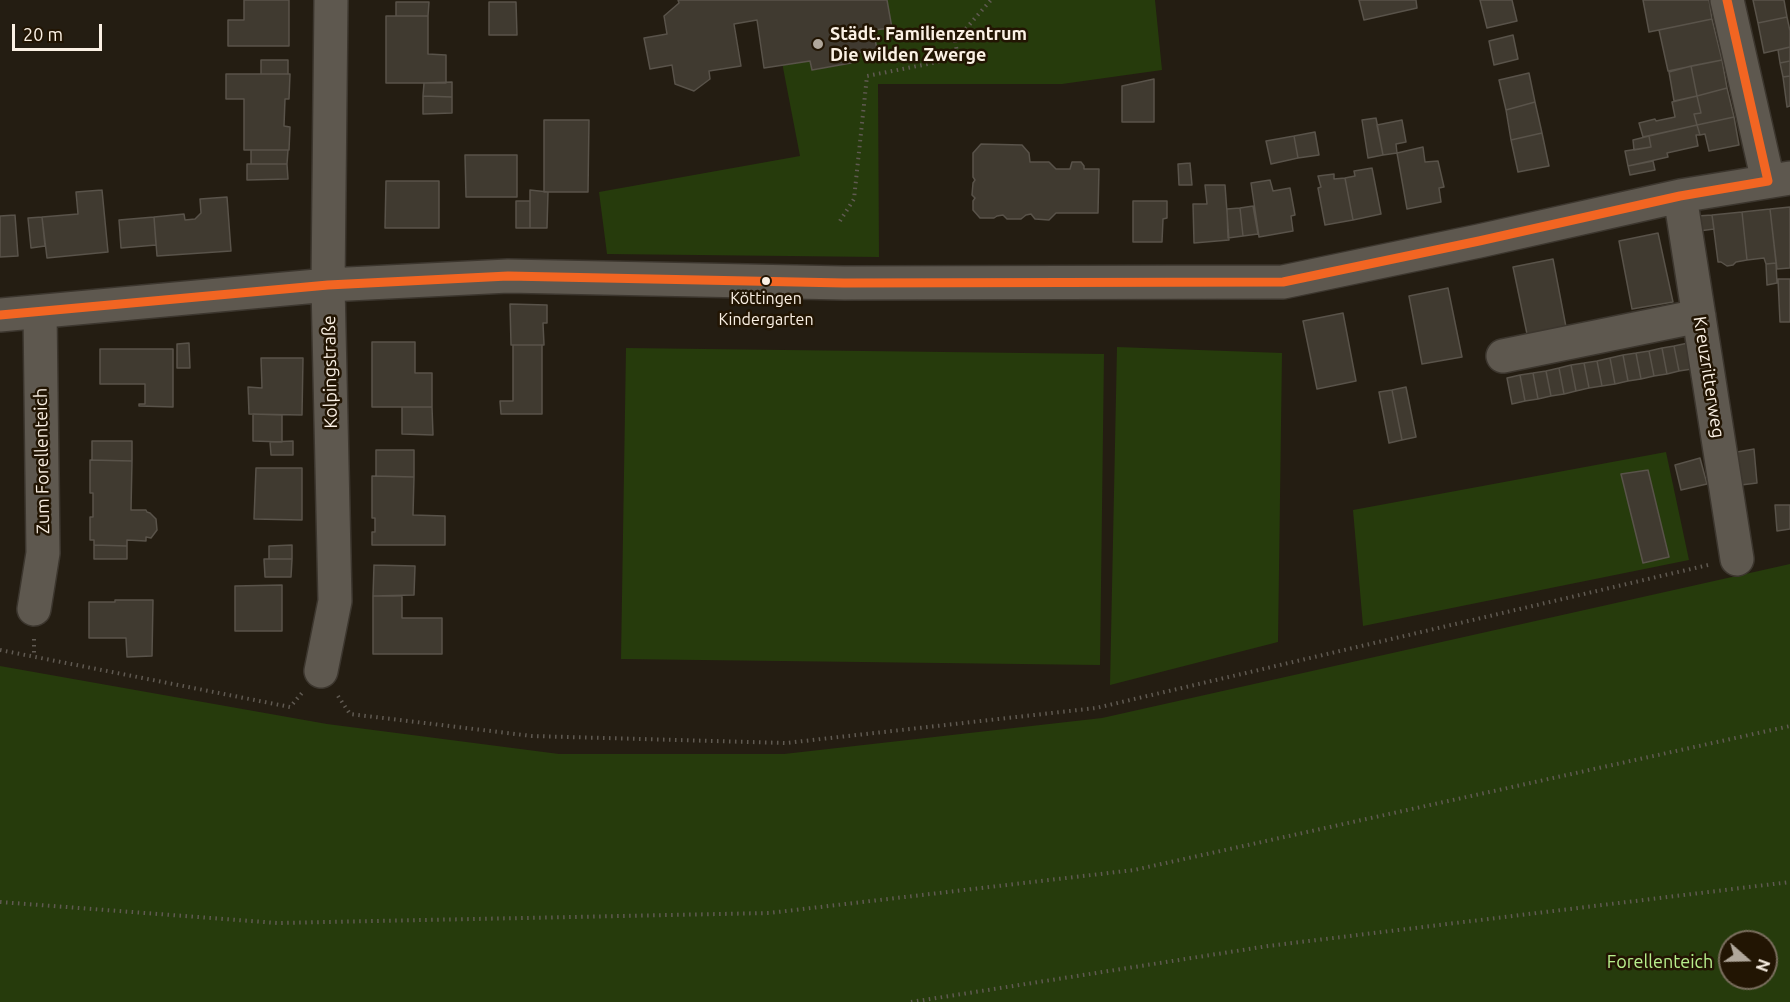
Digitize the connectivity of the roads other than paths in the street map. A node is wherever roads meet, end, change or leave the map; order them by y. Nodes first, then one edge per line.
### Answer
1 (331, 0) edge
2 (1727, 0) edge
3 (1779, 179) edge
4 (1680, 196) junction
5 (328, 285) junction
6 (40, 312) junction
7 (0, 315) edge
8 (1699, 316) junction
9 (1503, 356) dead end
10 (1737, 559) road end
11 (34, 609) dead end
12 (321, 671) road end

1 - 5 street, Kolpingstraße
2 - 3 street
3 - 4 street
4 - 5 street
4 - 8 street, Kreuzritterweg
5 - 6 street
5 - 12 street, Kolpingstraße
6 - 7 street
6 - 11 street, Zum Forellenteich
8 - 9 street
8 - 10 street, Kreuzritterweg

